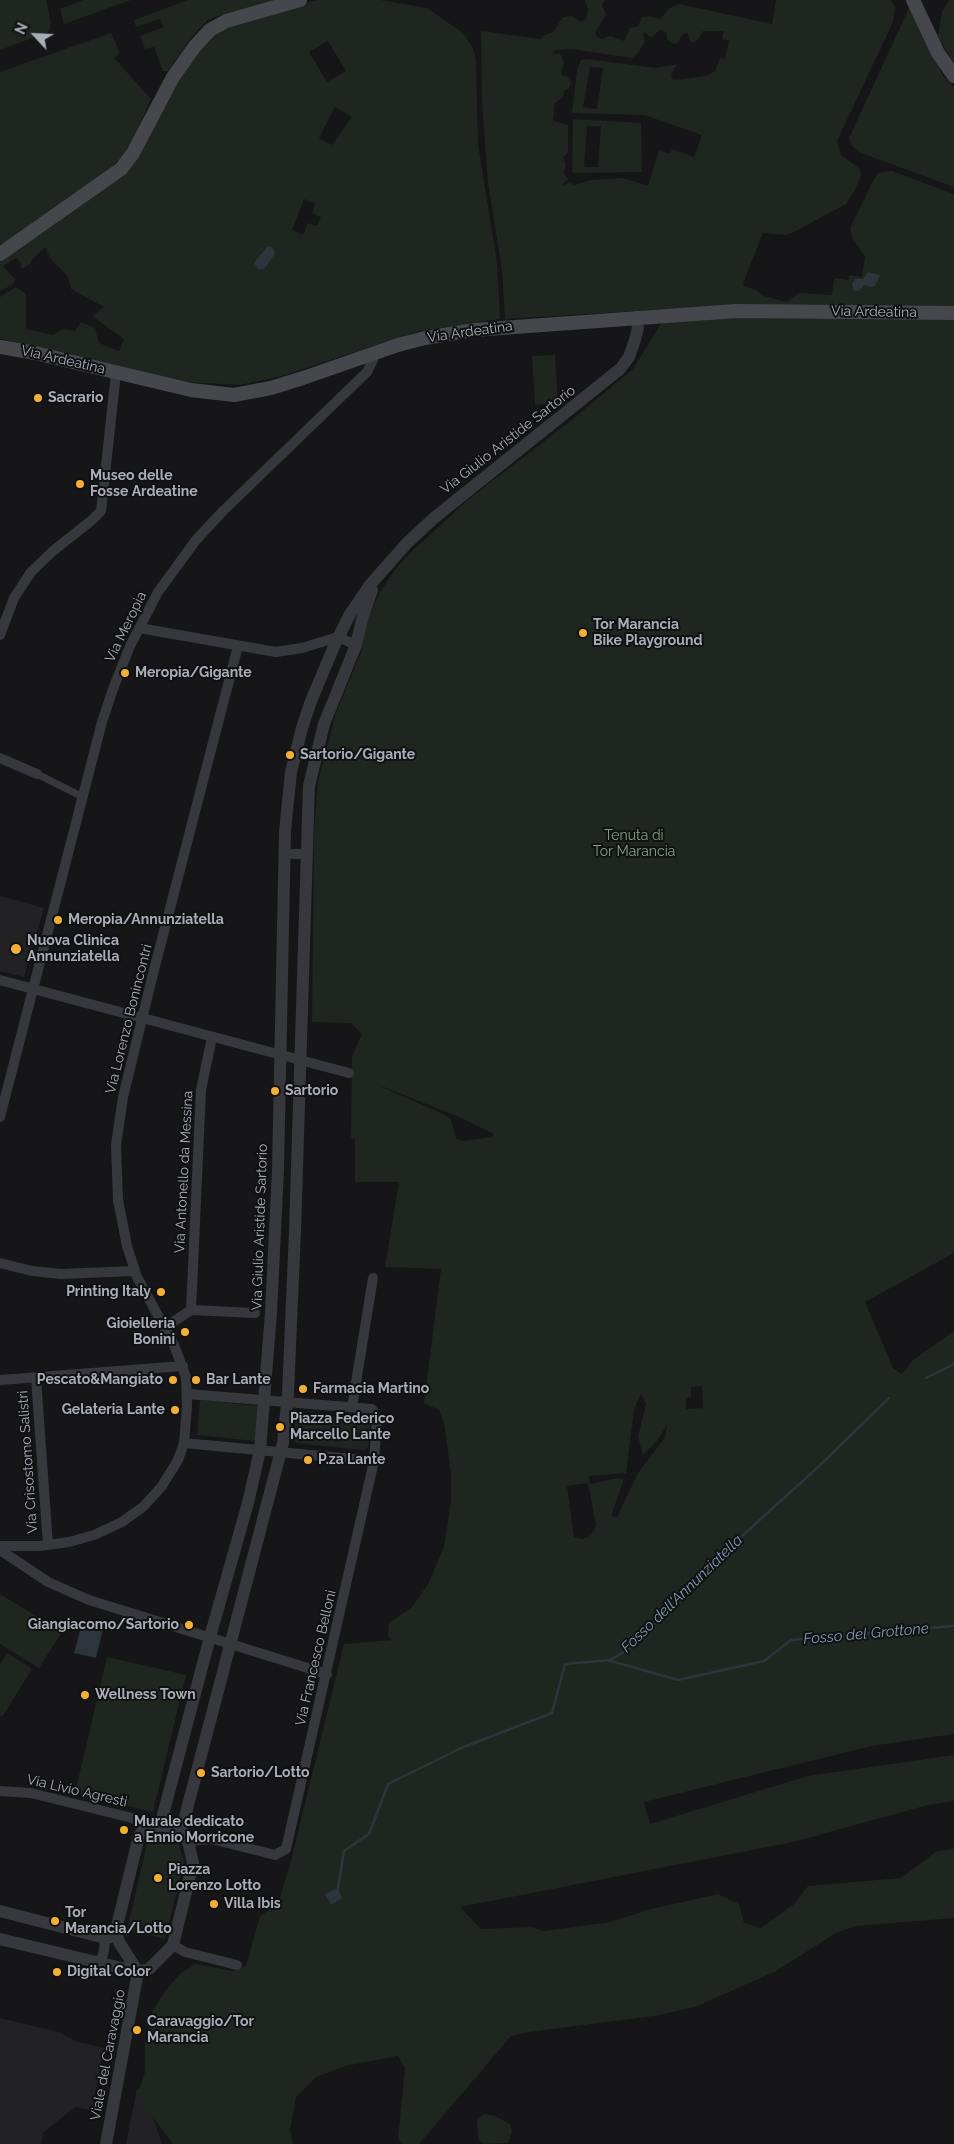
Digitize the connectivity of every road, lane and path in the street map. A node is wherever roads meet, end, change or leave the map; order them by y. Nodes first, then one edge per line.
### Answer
1 (300, 0) edge
2 (913, 0) edge
3 (954, 76) edge
4 (0, 254) edge
5 (954, 313) edge
6 (636, 317) junction
7 (0, 347) edge
8 (373, 352) junction
9 (116, 373) junction
10 (377, 578) junction
11 (139, 628) junction
12 (0, 635) edge
13 (338, 637) junction
14 (356, 644) junction
15 (238, 646) junction
16 (0, 758) edge
17 (38, 774) joint
18 (83, 797) junction
19 (285, 854) junction
20 (306, 854) junction
21 (0, 980) edge
22 (34, 989) junction
23 (143, 1018) junction
24 (212, 1037) junction
25 (279, 1054) junction
26 (300, 1061) junction
27 (349, 1073) dead end
28 (0, 1117) edge
29 (0, 1263) edge
30 (135, 1271) junction
31 (373, 1278) dead end
32 (191, 1310) junction
33 (255, 1313) joint
34 (271, 1313) junction
35 (164, 1328) junction
36 (183, 1366) junction
37 (36, 1378) junction
38 (0, 1380) edge
39 (188, 1394) junction
40 (265, 1401) junction
41 (287, 1403) junction
42 (352, 1407) junction
43 (184, 1443) junction
44 (260, 1450) junction
45 (281, 1453) junction
46 (374, 1461) junction
47 (48, 1545) junction
48 (0, 1546) edge
49 (0, 1550) edge
50 (210, 1637) junction
51 (229, 1643) junction
52 (327, 1674) junction
53 (0, 1791) edge
54 (160, 1826) junction
55 (144, 1829) junction
56 (185, 1836) junction
57 (0, 1911) edge
58 (116, 1930) junction
59 (105, 1938) junction
60 (0, 1939) edge
61 (173, 1945) junction
62 (100, 1963) junction
63 (237, 1965) dead end
64 (138, 1972) junction
65 (106, 2144) edge

1 - 4 main road
2 - 3 main road
5 - 6 main road, Via Ardeatina
6 - 8 main road, Via Ardeatina
6 - 10 street, Via Giulio Aristide Sartorio
7 - 9 main road, Via Ardeatina
8 - 9 main road, Via Ardeatina
8 - 11 street, Via Meropia
9 - 12 street
10 - 13 street, Via Giulio Aristide Sartorio
10 - 14 street, Via Giulio Aristide Sartorio
11 - 15 street
11 - 18 street, Via Meropia
13 - 14 street
13 - 15 street
13 - 19 street, Via Giulio Aristide Sartorio
14 - 20 street, Via Giulio Aristide Sartorio
15 - 23 street, Via Lorenzo Bonincontri
16 - 17 street
17 - 18 street
18 - 22 street, Via Meropia
19 - 20 street
19 - 25 street, Via Giulio Aristide Sartorio
20 - 26 street, Via Giulio Aristide Sartorio
21 - 22 street
22 - 23 street
22 - 28 street, Via Meropia
23 - 24 street
23 - 30 street, Via Lorenzo Bonincontri
24 - 25 street
24 - 32 street, Via Antonello da Messina
25 - 26 street
25 - 34 street, Via Giulio Aristide Sartorio
26 - 27 street
26 - 41 street, Via Giulio Aristide Sartorio
29 - 30 street
30 - 35 street, Via Lorenzo Bonincontri
31 - 42 street
32 - 33 street
32 - 35 street
33 - 34 street
34 - 40 street, Via Giulio Aristide Sartorio
35 - 36 street, Via Lorenzo Bonincontri
36 - 37 street
36 - 39 street, Via Lorenzo Bonincontri
37 - 38 street
37 - 47 street, Via Crisostomo Salistri
39 - 40 street
39 - 43 street
40 - 41 street
40 - 44 street
41 - 42 street
41 - 45 street
42 - 46 street
43 - 44 street
43 - 47 street
44 - 45 street
44 - 50 street
45 - 46 street
45 - 51 street
46 - 52 street, Via Francesco Belloni
47 - 48 street
49 - 50 street
50 - 51 street
50 - 54 street
51 - 52 street
51 - 56 street
52 - 56 street, Via Francesco Belloni
53 - 55 street, Via Livio Agresti
54 - 55 street
54 - 56 street
55 - 58 street
56 - 61 street
57 - 59 street
58 - 59 street
58 - 64 street
59 - 62 street
60 - 62 street
61 - 63 street
61 - 64 street
62 - 64 street
64 - 65 street, Viale del Caravaggio

